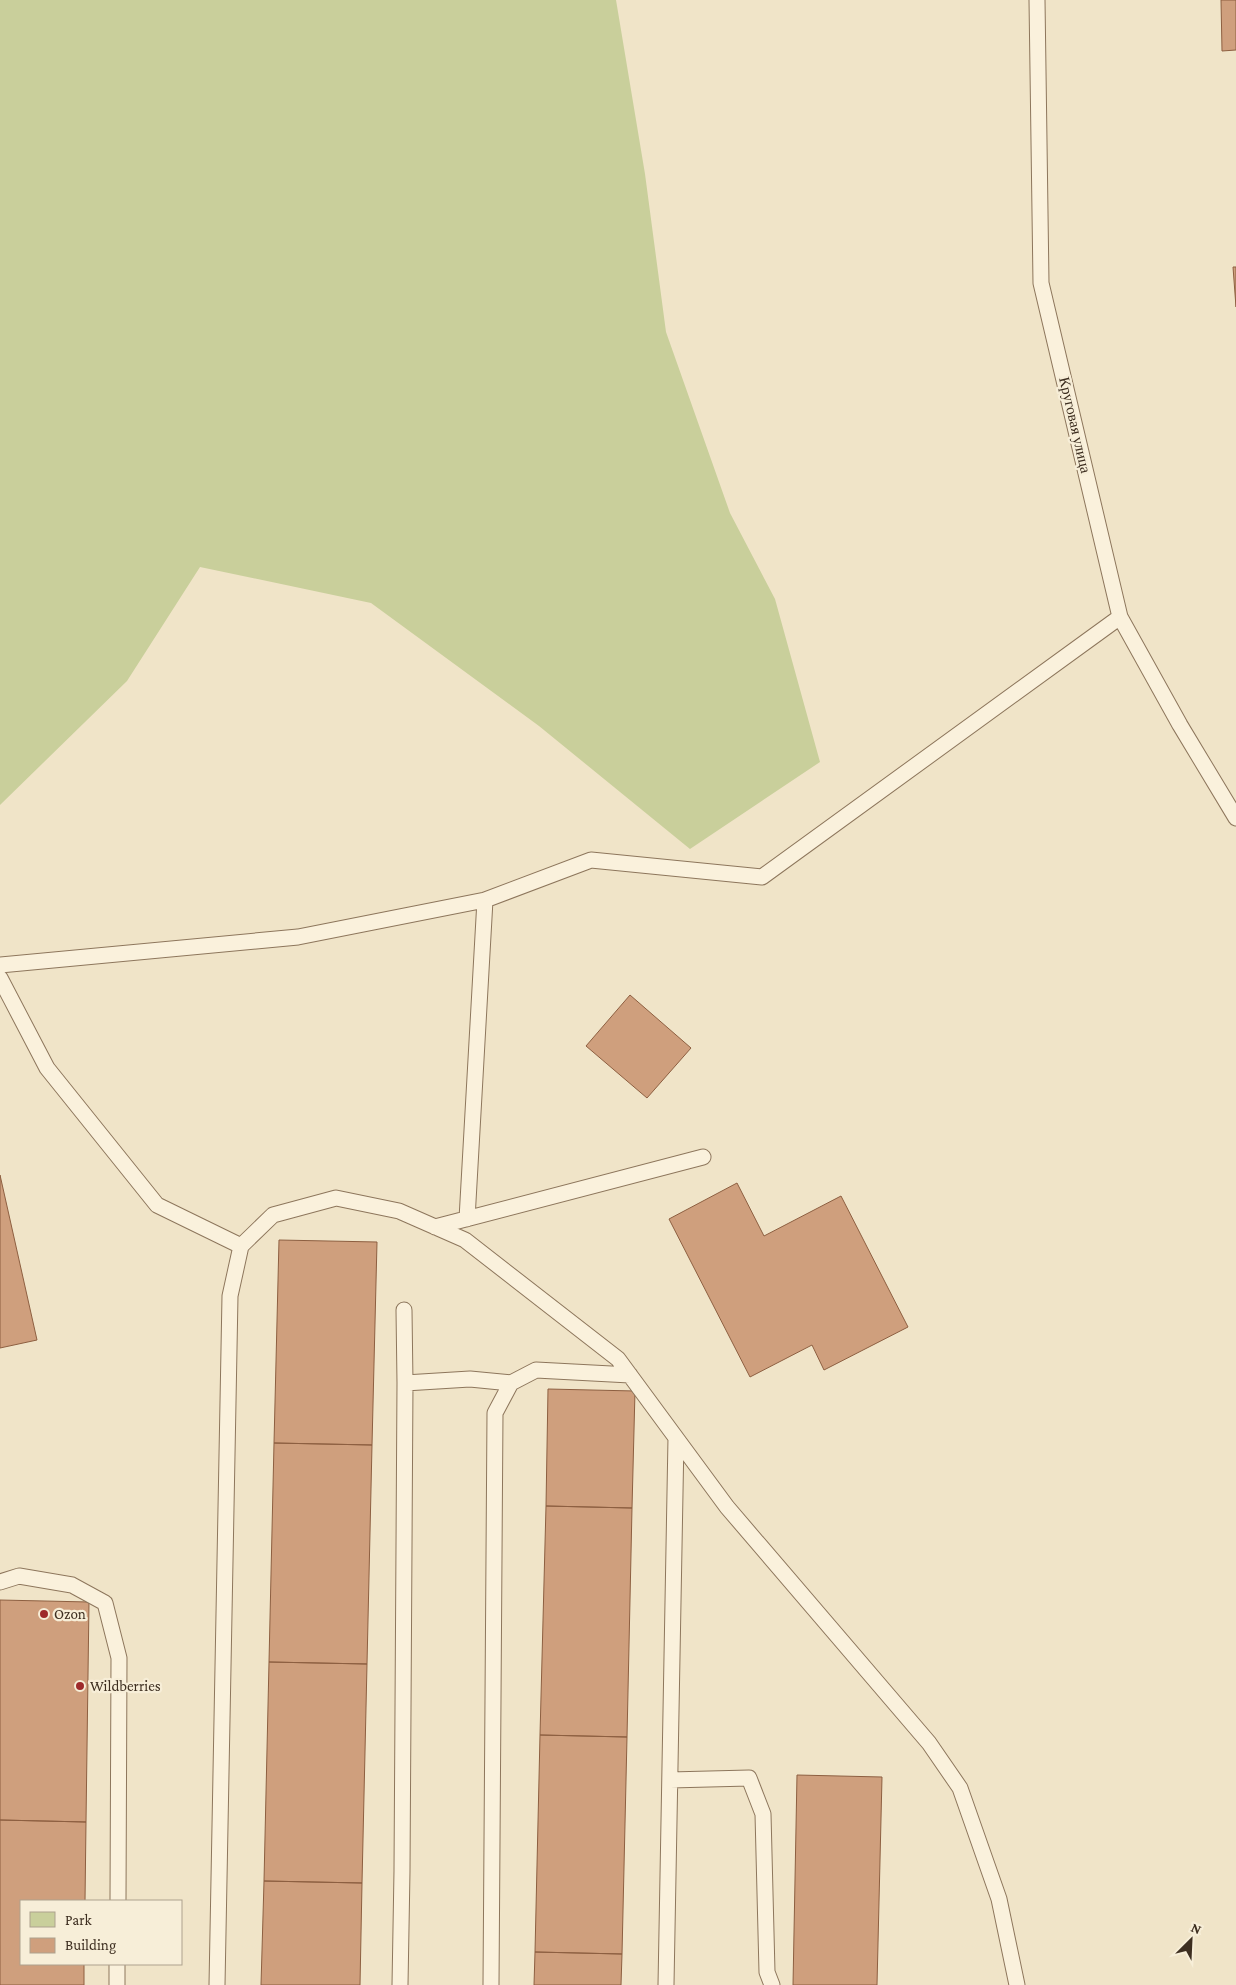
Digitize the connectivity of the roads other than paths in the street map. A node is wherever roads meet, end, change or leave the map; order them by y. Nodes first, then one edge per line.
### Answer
1 (1037, 0) edge
2 (1120, 617) junction
3 (1236, 818) edge
4 (485, 900) junction
5 (0, 965) edge
6 (0, 978) edge
7 (703, 1157) dead end
8 (467, 1219) junction
9 (435, 1227) junction
10 (241, 1246) junction
11 (404, 1310) dead end
12 (630, 1375) junction
13 (405, 1383) junction
14 (511, 1383) junction
15 (676, 1438) junction
16 (0, 1582) edge
17 (670, 1780) junction
18 (118, 1900) edge
19 (117, 1965) edge
20 (117, 1985) edge
21 (217, 1985) edge
22 (400, 1985) edge
23 (491, 1985) edge
24 (666, 1985) edge
25 (772, 1985) edge
26 (1018, 1985) edge

1 - 2 lane, Круговая улица
2 - 3 lane, Круговая улица
2 - 4 lane
4 - 5 lane
4 - 8 lane
6 - 10 lane
7 - 8 lane
8 - 9 lane
9 - 10 lane
9 - 12 lane
10 - 21 lane
11 - 13 lane
12 - 14 lane
12 - 15 lane
13 - 14 lane
13 - 22 lane
14 - 23 lane
15 - 17 lane
15 - 26 lane
16 - 18 lane
17 - 24 lane
17 - 25 lane
19 - 20 lane

